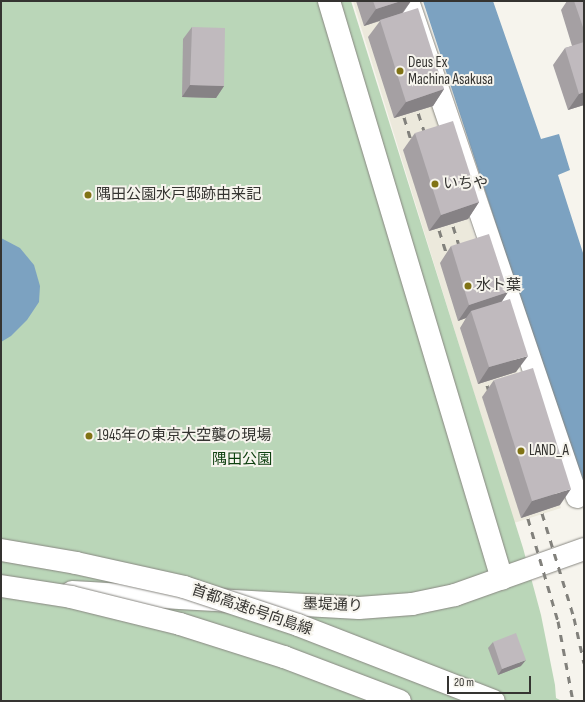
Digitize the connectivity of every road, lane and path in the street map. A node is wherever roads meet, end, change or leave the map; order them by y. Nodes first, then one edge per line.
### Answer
1 (329, 1) edge
2 (408, 1) edge
3 (577, 497) dead end
4 (1, 550) edge
5 (577, 551) edge
6 (502, 579) junction
7 (1, 586) edge
8 (400, 701) edge
9 (494, 701) edge

1 - 6 main road
2 - 3 main road
4 - 9 main road, 首都高速6号向島線, bridge
5 - 6 main road, 墨堤通り
6 - 7 main road, 墨堤通り
7 - 8 main road, bridge

